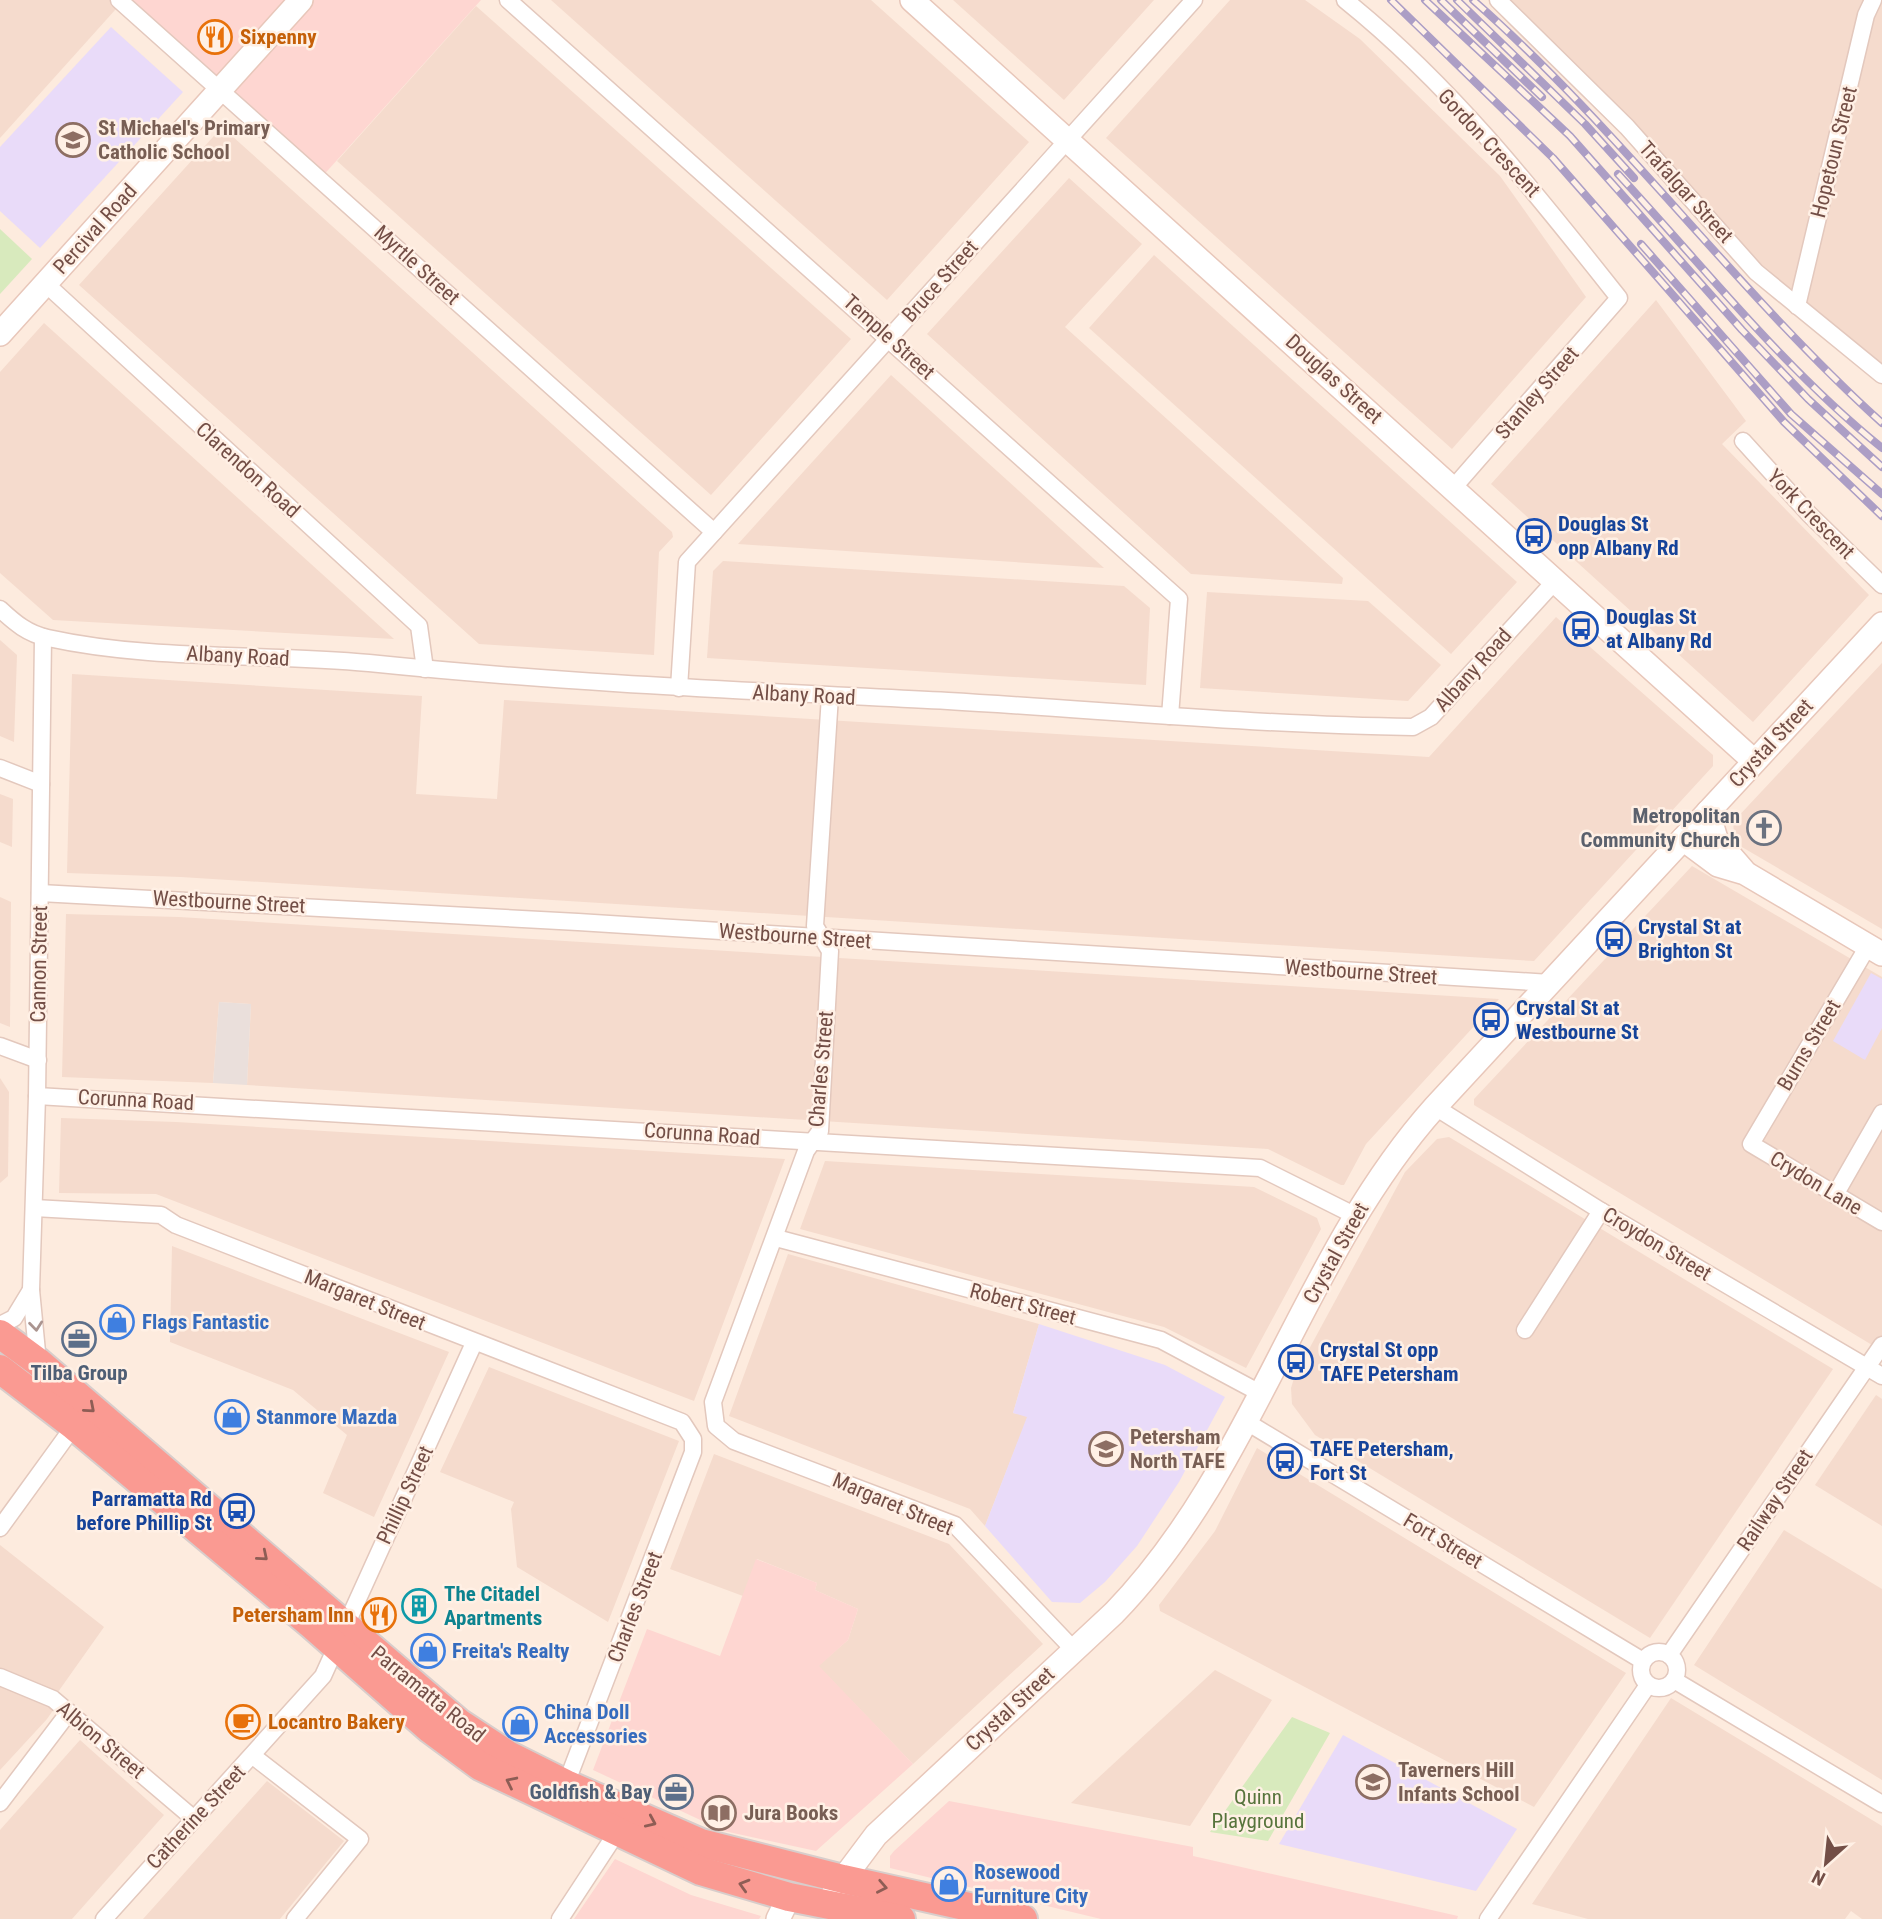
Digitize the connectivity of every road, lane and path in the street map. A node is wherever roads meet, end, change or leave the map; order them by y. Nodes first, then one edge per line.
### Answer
1 (119, 0) edge
2 (301, 0) edge
3 (508, 0) edge
4 (912, 0) edge
5 (1194, 0) edge
6 (1345, 0) edge
7 (1873, 0) edge
8 (1502, 2) edge
9 (220, 91) junction
10 (1068, 139) junction
11 (46, 284) junction
12 (1619, 298) joint
13 (1797, 306) junction
14 (0, 334) edge
15 (890, 338) junction
16 (1882, 375) edge
17 (1743, 441) dead end
18 (1454, 487) junction
19 (713, 532) junction
20 (1556, 580) junction
21 (1882, 585) edge
22 (0, 609) edge
23 (1882, 624) edge
24 (43, 637) junction
25 (425, 669) junction
26 (679, 688) junction
27 (830, 696) junction
28 (1170, 716) junction
29 (1754, 761) junction
30 (0, 768) edge
31 (41, 783) junction
32 (1708, 812) junction
33 (1683, 839) junction
34 (1745, 873) junction
35 (40, 893) junction
36 (823, 938) junction
37 (1875, 950) edge
38 (1550, 983) junction
39 (0, 1046) edge
40 (37, 1060) junction
41 (37, 1096) junction
42 (1435, 1107) junction
43 (1882, 1113) edge
44 (813, 1141) junction
45 (1751, 1144) joint
46 (1835, 1195) junction
47 (34, 1208) junction
48 (1601, 1210) junction
49 (1356, 1216) junction
50 (1882, 1222) edge
51 (776, 1238) junction
52 (31, 1290) junction
53 (0, 1325) edge
54 (1525, 1330) dead end
55 (0, 1334) edge
56 (474, 1343) junction
57 (1882, 1345) edge
58 (38, 1362) junction
59 (1866, 1367) junction
60 (0, 1369) edge
61 (1882, 1376) edge
62 (1260, 1393) junction
63 (1245, 1421) junction
64 (74, 1426) junction
65 (716, 1426) joint
66 (689, 1429) joint
67 (0, 1528) edge
68 (341, 1637) junction
69 (1074, 1650) junction
70 (1669, 1655) junction
71 (1643, 1661) junction
72 (0, 1677) edge
73 (1674, 1680) junction
74 (1648, 1685) junction
75 (69, 1712) junction
76 (253, 1756) junction
77 (566, 1784) junction
78 (0, 1803) edge
79 (1882, 1804) edge
80 (193, 1818) junction
81 (617, 1832) junction
82 (843, 1879) junction
83 (826, 1903) junction
84 (784, 1908) edge
85 (104, 1919) edge
86 (295, 1919) edge
87 (560, 1919) edge
88 (901, 1919) edge
89 (1023, 1919) edge
90 (1488, 1919) edge

1 - 9 street, Myrtle Street
2 - 9 main road, Percival Road
3 - 15 street, Temple Street
4 - 10 main road, Douglas Street
5 - 10 street, Bruce Street
6 - 12 street, Gordon Crescent
7 - 13 street, Hopetoun Street
8 - 13 street, Trafalgar Street
9 - 11 main road, Percival Road
9 - 19 street, Myrtle Street
10 - 15 street, Bruce Street
10 - 18 main road, Douglas Street
11 - 14 main road, Percival Road
11 - 25 street, Clarendon Road
12 - 18 street, Stanley Street
13 - 16 street, Trafalgar Street
15 - 19 street, Bruce Street
15 - 28 street, Temple Street
17 - 21 street, York Crescent
18 - 20 main road, Douglas Street
19 - 26 street, Bruce Street
20 - 28 street, Albany Road
20 - 29 main road, Douglas Street
22 - 24 street, Albany Road
23 - 29 main road, Crystal Street
24 - 25 street, Albany Road
24 - 31 street, Cannon Street
25 - 26 street, Albany Road
26 - 27 street, Albany Road
27 - 28 street, Albany Road
27 - 36 street, Charles Street
29 - 32 main road, Crystal Street
30 - 31 street
31 - 35 street, Cannon Street
32 - 33 main road, Crystal Street
32 - 34 main road
33 - 34 main road
33 - 38 main road, Crystal Street
34 - 37 main road
35 - 36 street, Westbourne Street
35 - 40 street, Cannon Street
36 - 38 street, Westbourne Street
36 - 44 street, Charles Street
37 - 45 street, Burns Street
38 - 42 main road, Crystal Street
39 - 40 street
40 - 41 street, Cannon Street
41 - 44 street, Corunna Road
41 - 47 street, Cannon Street
42 - 48 street, Croydon Street
42 - 49 main road, Crystal Street
43 - 46 street
44 - 49 street, Corunna Road
44 - 51 street, Charles Street
45 - 46 street, Crydon Lane
46 - 50 street, Crydon Lane
47 - 52 street, Cannon Street
47 - 56 street, Margaret Street
48 - 54 street
48 - 59 street, Croydon Street
49 - 62 main road, Crystal Street
51 - 62 street, Robert Street
51 - 65 street, Charles Street
52 - 53 street
52 -> 58 street, Cannon Street
55 - 58 highway, Parramatta Road
56 - 66 street, Margaret Street
56 - 68 street, Phillip Street
57 - 59 street, Railway Street
58 -> 68 highway, Parramatta Road
59 - 61 street, Croydon Street
59 - 70 street, Railway Street
60 - 64 highway, Parramatta Road
62 - 63 main road, Crystal Street
63 - 69 main road, Crystal Street
63 - 71 street, Fort Street
64 - 67 street
64 - 68 highway, Parramatta Road
65 - 69 street, Margaret Street
66 - 77 street, Charles Street
68 - 76 street, Catherine Street
68 - 77 highway, Parramatta Road
81 -> 68 highway, Parramatta Road
69 - 82 main road, Crystal Street
70 - 71 street
70 - 73 street
71 - 74 street
72 - 75 street, Albion Street
73 - 74 street
73 - 79 street
74 - 90 street
75 - 78 street
75 - 80 street, Albion Street
76 - 80 street, Catherine Street
76 - 86 street
77 -> 82 highway, Parramatta Road
80 - 85 street, Catherine Street
84 -> 81 highway, Parramatta Road
81 - 87 street
82 - 83 main road, Crystal Street
82 -> 89 highway, Parramatta Road
83 - 84 highway, Parramatta Road
83 - 88 highway, Parramatta Road

